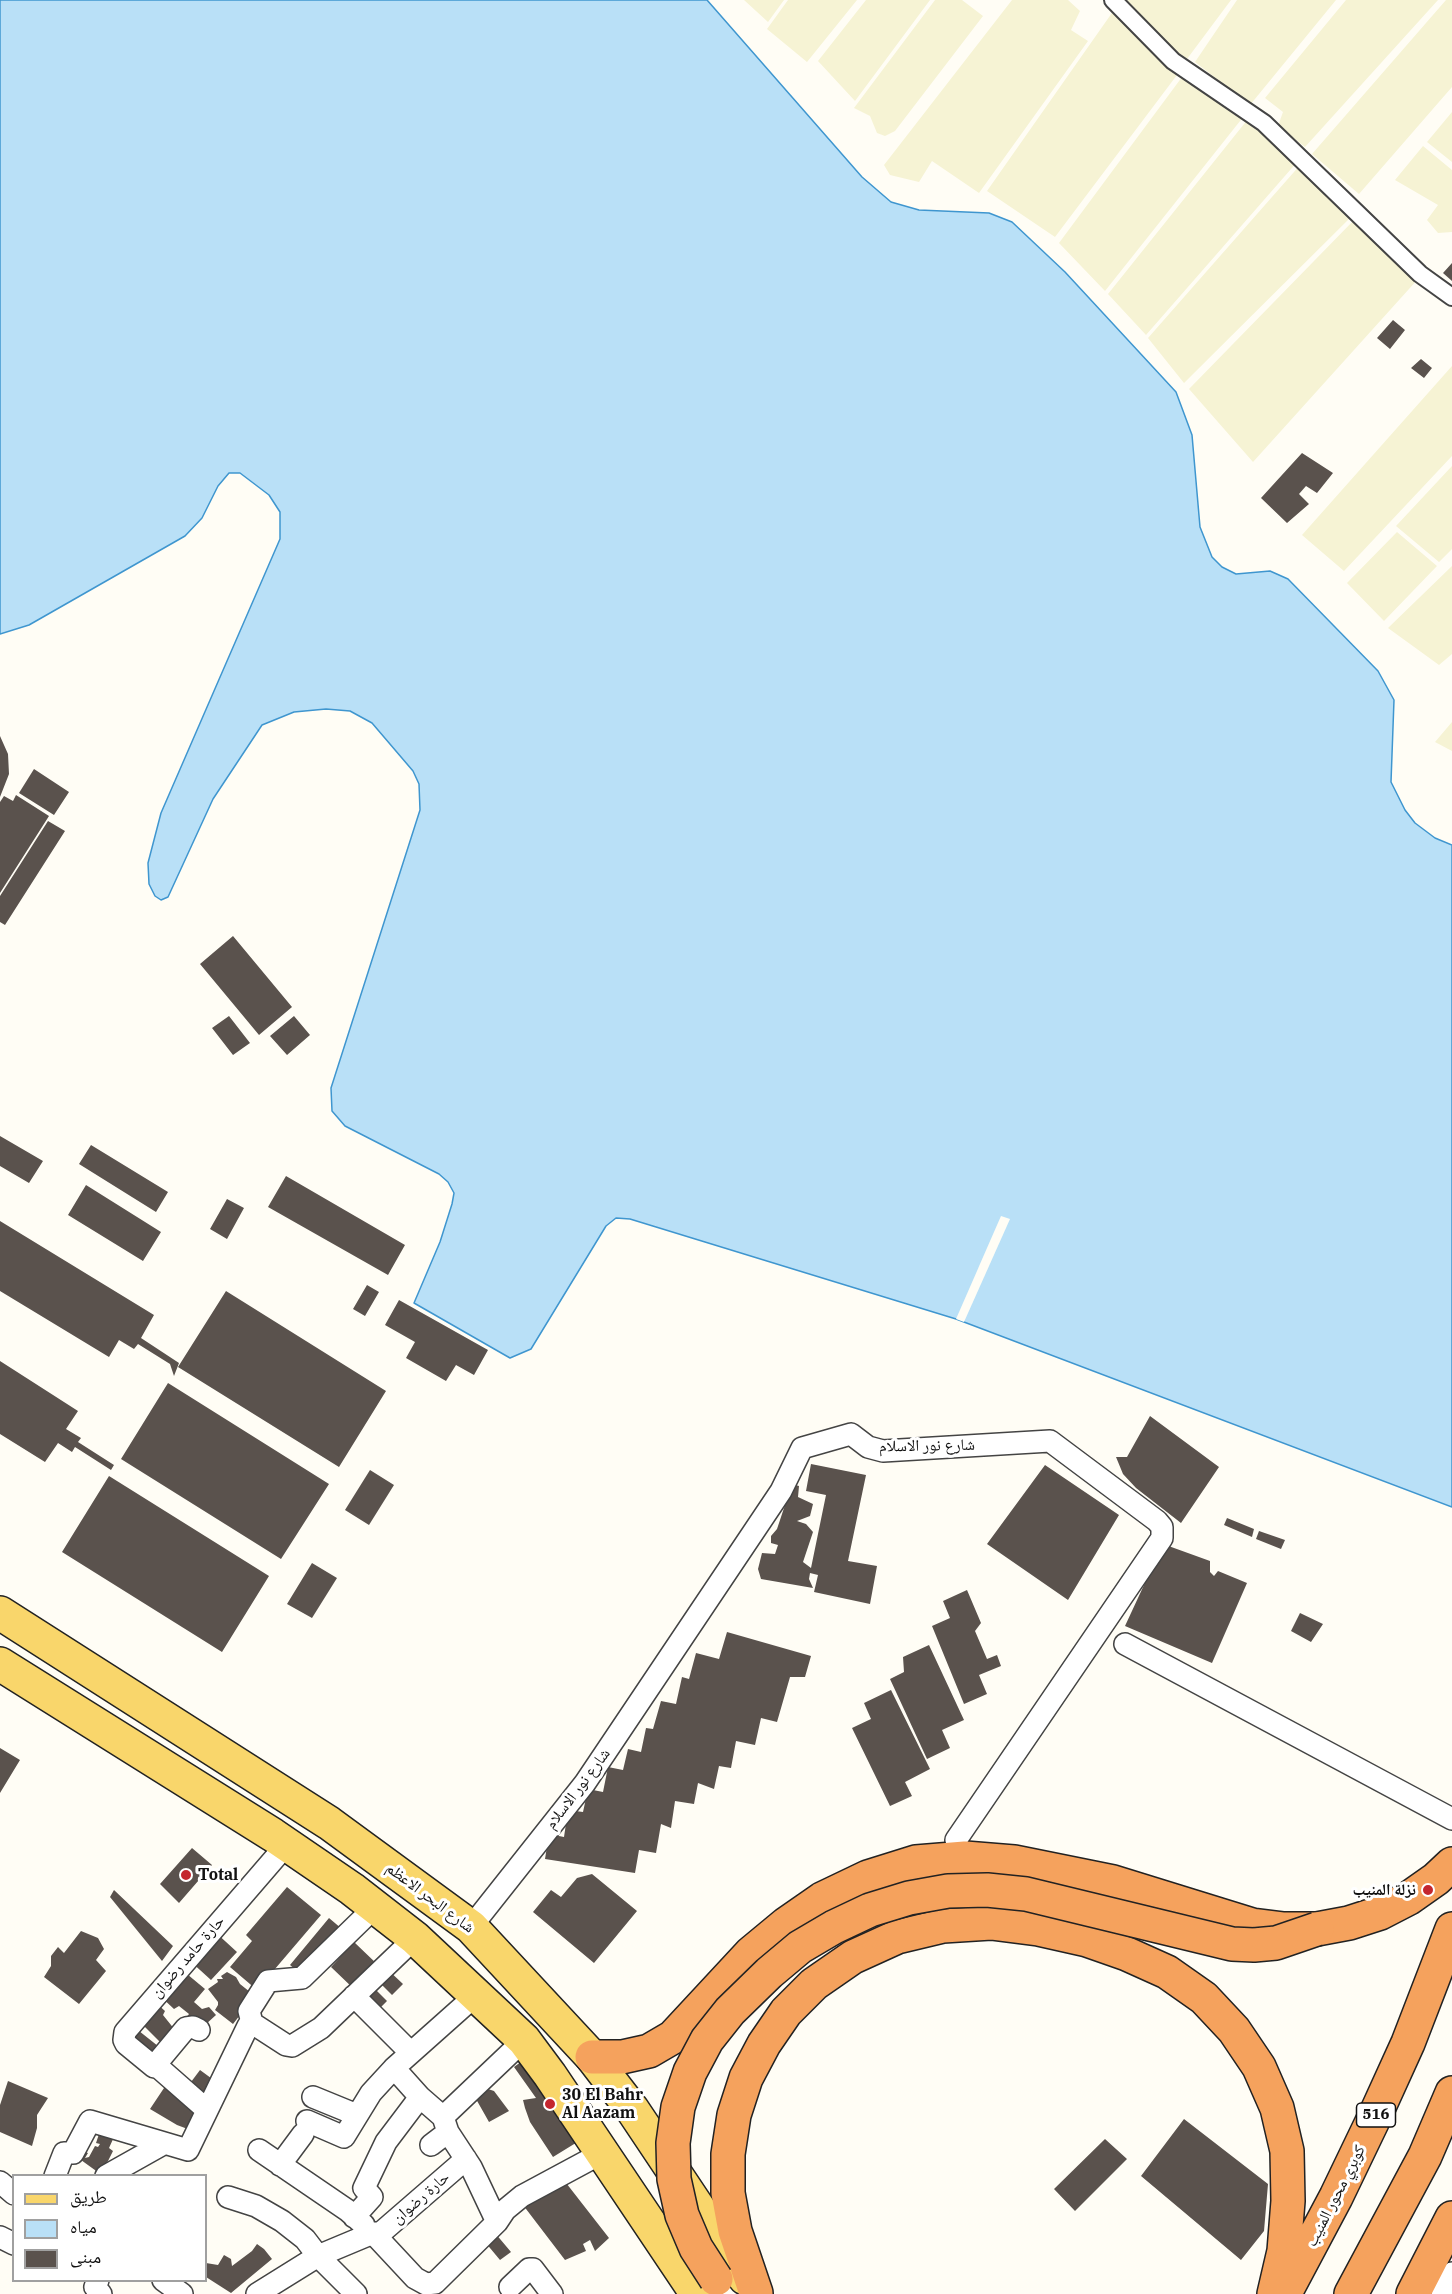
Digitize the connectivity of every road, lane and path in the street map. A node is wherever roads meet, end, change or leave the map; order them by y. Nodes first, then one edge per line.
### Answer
1 (1113, 0) edge
2 (1452, 297) edge
3 (0, 1614) edge
4 (1125, 1644) dead end
5 (0, 1664) edge
6 (1452, 1819) edge
7 (956, 1840) dead end
8 (287, 1844) junction
9 (1452, 1864) edge
10 (375, 1907) junction
11 (471, 1927) junction
12 (1317, 1929) junction
13 (1452, 1929) edge
14 (415, 1938) junction
15 (476, 1995) junction
16 (354, 1996) junction
17 (252, 2023) junction
18 (199, 2030) dead end
19 (524, 2040) junction
20 (410, 2052) junction
21 (592, 2057) junction
22 (157, 2066) junction
23 (394, 2068) junction
24 (1452, 2093) edge
25 (313, 2097) dead end
26 (420, 2097) junction
27 (207, 2110) junction
28 (357, 2115) junction
29 (445, 2125) junction
30 (163, 2144) junction
31 (431, 2145) dead end
32 (259, 2150) dead end
33 (602, 2153) junction
34 (466, 2159) junction
35 (280, 2165) junction
36 (55, 2174) edge
37 (108, 2174) edge
38 (228, 2197) dead end
39 (354, 2217) junction
40 (1452, 2218) edge
41 (497, 2222) junction
42 (375, 2235) junction
43 (318, 2256) junction
44 (1452, 2273) edge
45 (166, 2282) edge
46 (510, 2287) dead end
47 (730, 2291) edge
48 (182, 2294) edge
49 (257, 2294) edge
50 (356, 2294) edge
51 (552, 2294) edge
52 (1274, 2294) edge
53 (1285, 2294) edge
54 (1351, 2294) edge
55 (1413, 2294) edge
56 (1442, 2294) edge

1 - 2 street
3 - 11 main road, شارع البحر الاعظم
4 - 6 street
5 - 8 main road
7 - 11 street, شارع نور الاسلام
8 - 10 main road
8 - 22 street, حارة حامد رضوان
9 - 12 highway
10 - 14 main road
10 - 17 street
11 - 21 main road, شارع البحر الاعظم
12 - 21 highway
12 - 47 highway, bridge
13 - 53 highway, كوبري محور المنيب / 516
14 - 15 main road
14 - 16 street
15 - 19 main road
15 - 20 street
16 - 17 street
16 - 20 street
17 - 27 street
18 - 22 street
19 - 29 street
19 - 33 main road
20 - 23 street
21 - 47 main road, شارع البحر الاعظم
22 - 27 street, حارة حامد رضوان
23 - 26 street
23 - 28 street
24 - 54 highway
25 - 28 street
26 - 29 street
26 - 39 street
27 - 30 street
28 - 35 street
29 - 31 street
29 - 34 street
30 - 36 street
30 - 37 street
32 - 35 street
33 - 41 street
33 - 47 main road
34 - 41 street
34 - 42 street, حارة رضوان
35 - 39 street
38 - 43 street
39 - 42 street
40 - 55 highway
41 - 42 street
42 - 43 street, حارة رضوان
43 - 49 street, حارة رضوان
43 - 50 street
44 - 56 street
45 - 48 street
46 - 51 street
47 - 52 highway

